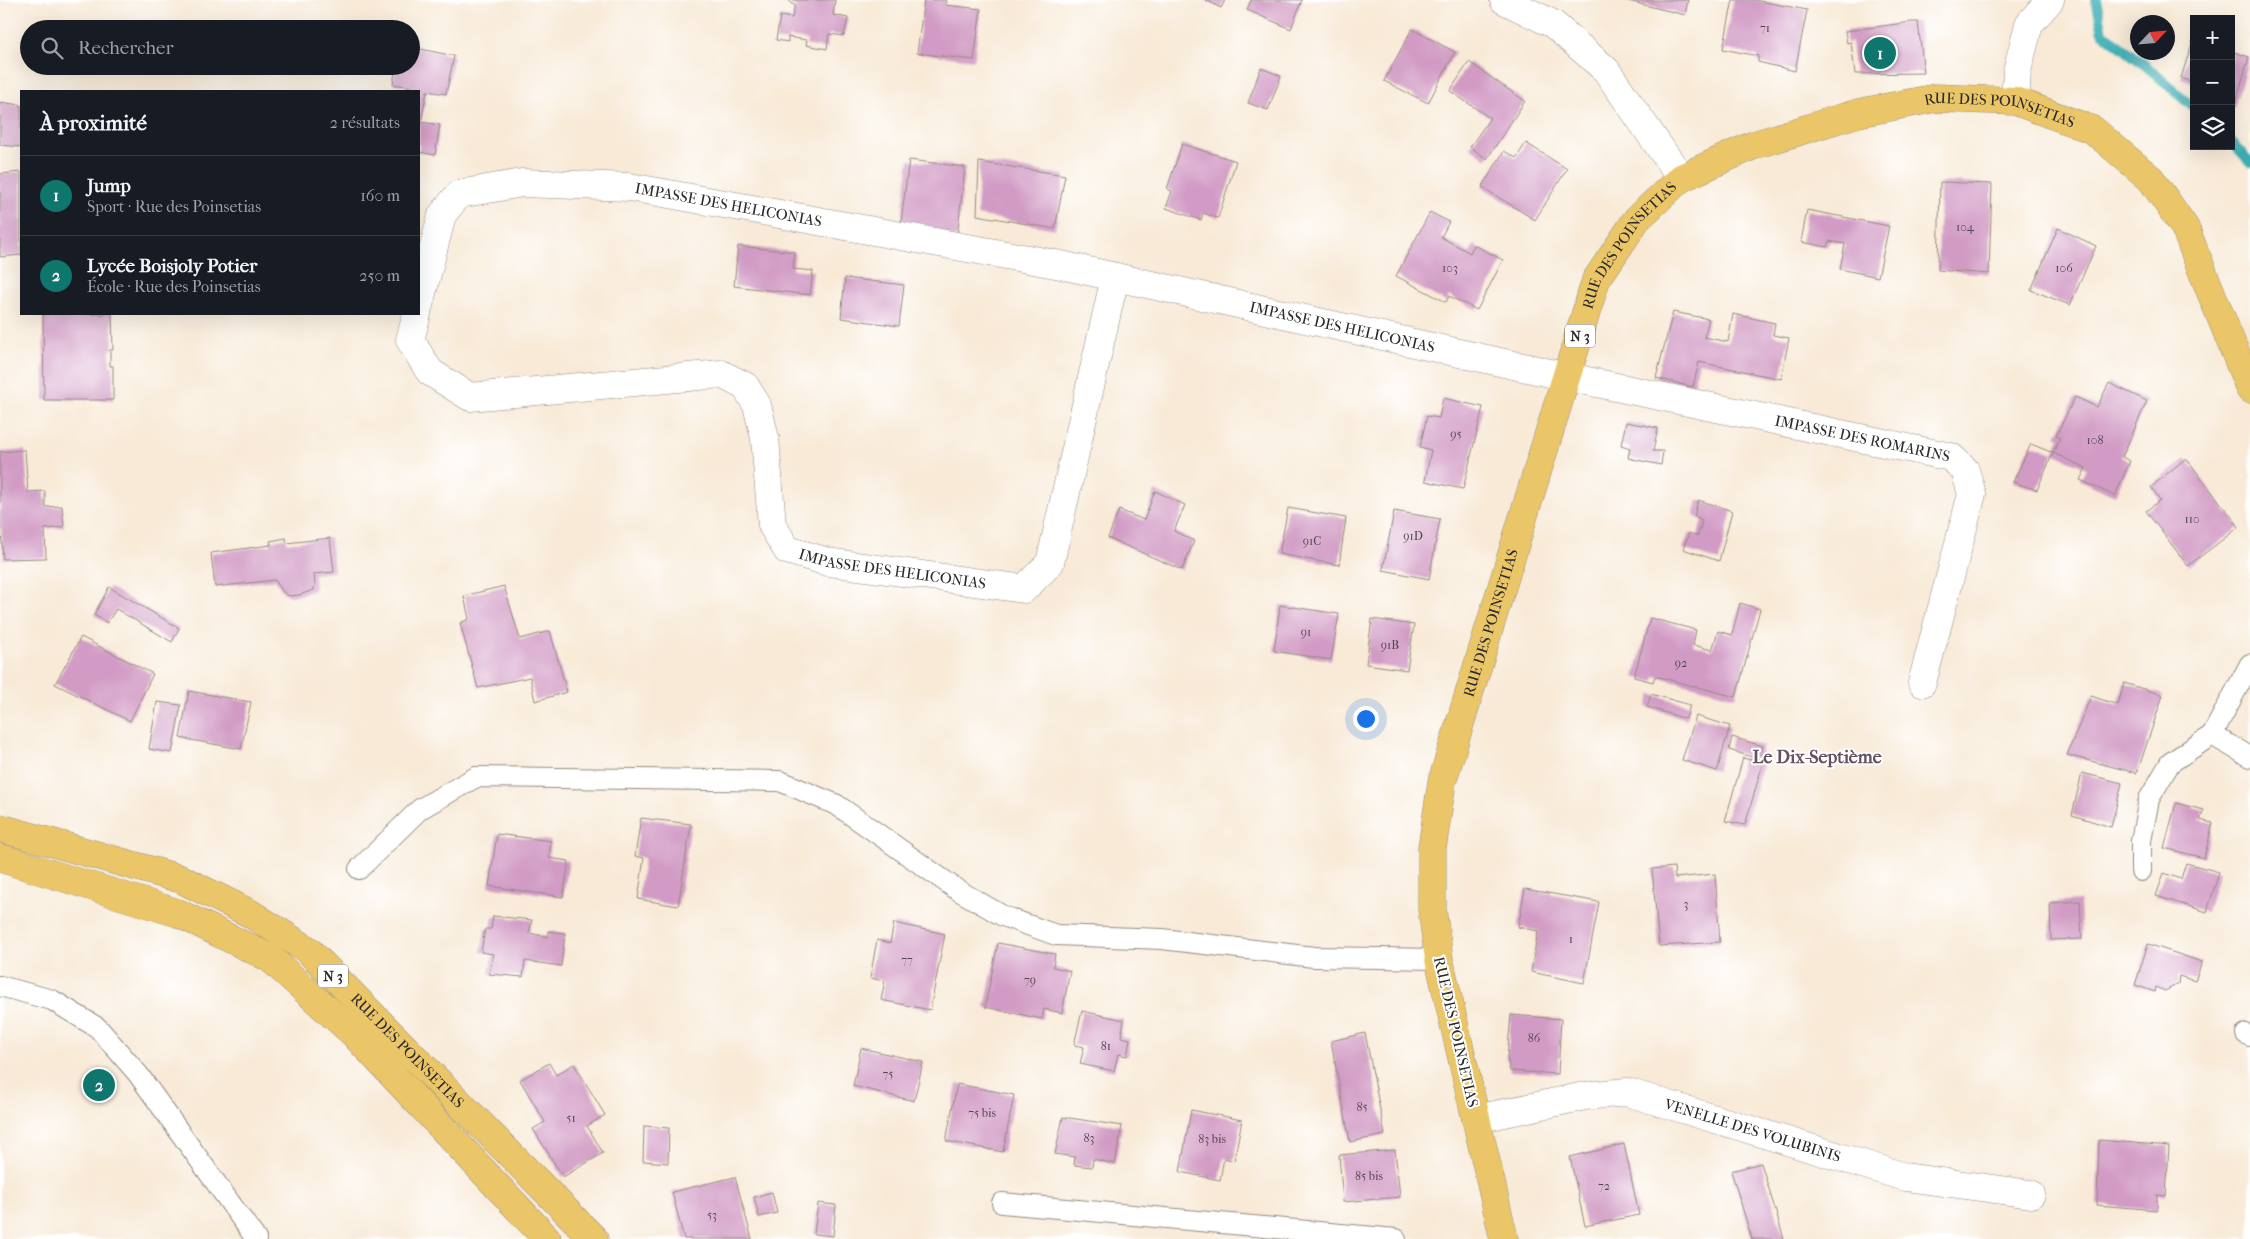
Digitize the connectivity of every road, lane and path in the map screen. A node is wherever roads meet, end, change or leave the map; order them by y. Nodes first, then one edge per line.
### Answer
1 (1504, 0) edge
2 (2050, 0) edge
3 (2015, 101) junction
4 (1681, 178) junction
5 (1115, 278) junction
6 (420, 301) edge
7 (416, 315) edge
8 (1568, 377) junction
9 (2250, 389) edge
10 (2250, 664) edge
11 (1922, 683) dead end
12 (2212, 735) junction
13 (2250, 757) edge
14 (0, 828) edge
15 (0, 858) edge
16 (359, 869) dead end
17 (2141, 871) dead end
18 (1439, 959) junction
19 (0, 986) edge
20 (1476, 1119) junction
21 (2031, 1194) dead end
22 (1002, 1203) dead end
23 (256, 1239) edge
24 (547, 1239) edge
25 (594, 1239) edge
26 (1396, 1239) edge
27 (1504, 1239) edge

1 - 4 street
2 - 3 street
3 - 4 main road, RUE DES POINSETIAS / N 3
3 - 9 main road, RUE DES POINSETIAS / N 3
4 - 8 main road, RUE DES POINSETIAS / N 3
5 - 6 street, IMPASSE DES HELICONIAS
5 - 7 street, IMPASSE DES HELICONIAS
5 - 8 street, IMPASSE DES HELICONIAS
8 - 11 street, IMPASSE DES ROMARINS
8 - 18 main road, RUE DES POINSETIAS / N 3
10 - 12 lane
12 - 13 lane
12 - 17 lane
14 - 25 main road, RUE DES POINSETIAS / N 3
15 - 24 main road, RUE DES POINSETIAS / N 3
16 - 18 lane
18 - 20 main road, RUE DES POINSETIAS / N 3
19 - 23 lane
20 - 21 street, VENELLE DES VOLUBINIS
20 - 27 main road, RUE DES POINSETIAS / N 3
22 - 26 lane

